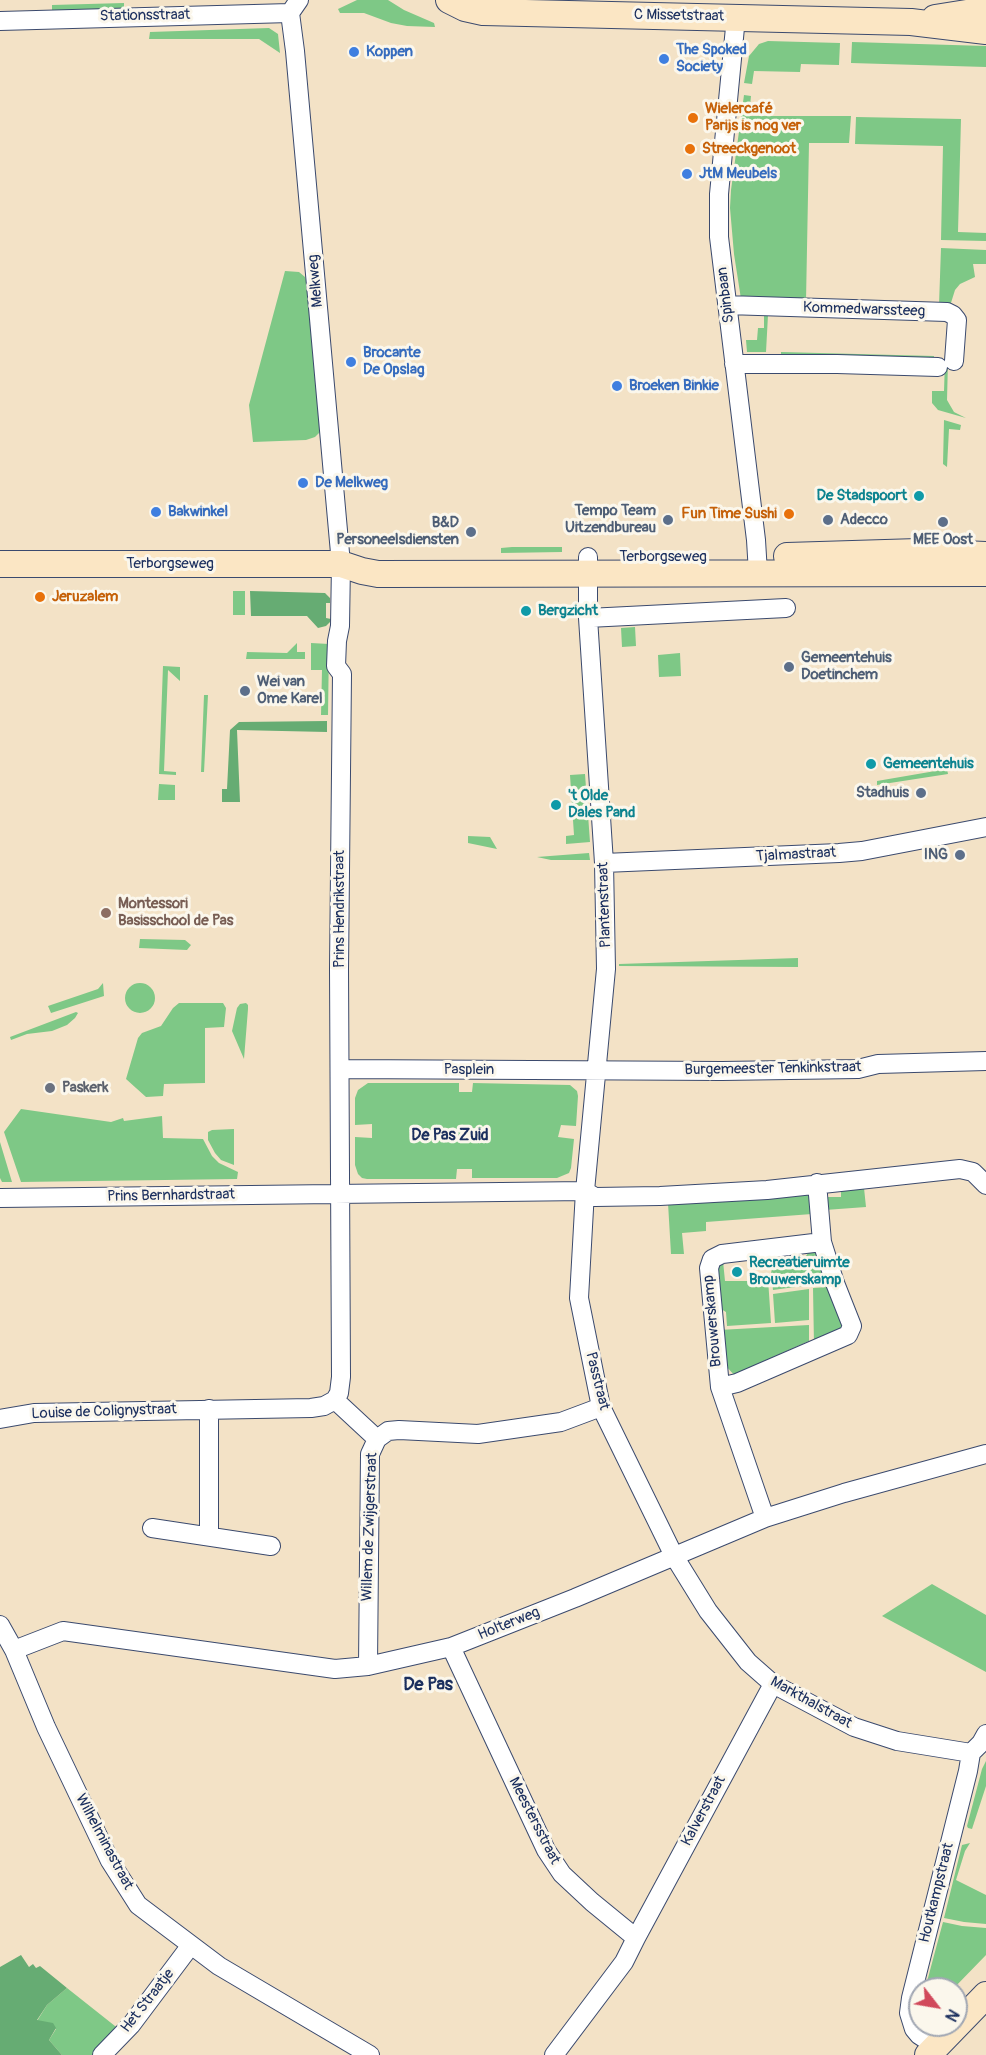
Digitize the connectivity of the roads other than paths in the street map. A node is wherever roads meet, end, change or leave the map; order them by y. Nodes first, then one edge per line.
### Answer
1 (449, 0) edge
2 (295, 7) edge
3 (680, 8) edge
4 (986, 10) edge
5 (736, 17) junction
6 (0, 21) edge
7 (911, 22) junction
8 (986, 31) edge
9 (727, 304) junction
10 (734, 364) junction
11 (986, 555) edge
12 (757, 556) junction
13 (0, 564) edge
14 (341, 564) junction
15 (588, 565) junction
16 (986, 573) edge
17 (786, 608) dead end
18 (588, 618) junction
19 (986, 827) edge
20 (604, 862) junction
21 (986, 1061) edge
22 (341, 1069) junction
23 (596, 1071) junction
24 (817, 1183) junction
25 (986, 1185) edge
26 (585, 1191) junction
27 (342, 1194) junction
28 (0, 1198) edge
29 (822, 1242) junction
30 (720, 1387) junction
31 (335, 1400) junction
32 (601, 1407) junction
33 (209, 1409) junction
34 (0, 1419) edge
35 (376, 1438) junction
36 (986, 1454) edge
37 (765, 1518) junction
38 (152, 1528) dead end
39 (209, 1535) junction
40 (272, 1546) dead end
41 (674, 1556) junction
42 (0, 1625) edge
43 (451, 1647) junction
44 (14, 1650) junction
45 (368, 1666) junction
46 (773, 1684) junction
47 (986, 1734) edge
48 (971, 1753) junction
49 (636, 1938) junction
50 (191, 1945) junction
51 (986, 1995) edge
52 (932, 2051) edge
53 (102, 2055) edge
54 (370, 2055) edge
55 (554, 2055) edge

1 - 3 main road, C Missetstraat
2 - 6 street, Stationsstraat
2 - 14 street, Melkweg
3 - 5 main road, C Missetstraat
4 - 7 main road, C Missetstraat
5 - 7 main road, C Missetstraat
5 - 9 street, Spinbaan
7 - 8 main road, C Missetstraat
9 - 10 street, Spinbaan
9 - 10 street, Kommedwarssteeg
10 - 12 street, Spinbaan
11 - 12 main road, Terborgseweg
12 - 15 main road, Terborgseweg
12 - 16 main road, Terborgseweg
13 - 14 main road, Terborgseweg
14 - 15 main road, Terborgseweg
14 - 22 street, Prins Hendrikstraat
15 - 18 street, Plantenstraat
17 - 18 street
18 - 20 street, Plantenstraat
19 - 20 street, Tjalmastraat
20 - 23 street, Plantenstraat
21 - 23 street, Burgemeester Tenkinkstraat
22 - 23 street, Pasplein
22 - 27 street, Prins Hendrikstraat
23 - 26 street, Plantenstraat
24 - 25 street
24 - 26 street
24 - 29 street, Brouwerskamp
26 - 27 street
26 - 32 street, Passtraat
27 - 28 street, Prins Bernhardstraat
27 - 31 street
29 - 30 street, Brouwerskamp
29 - 30 street, Brouwerskamp
30 - 37 street, Brouwerskamp
31 - 33 street, Louise de Colignystraat
31 - 35 street, Willem de Zwijgerstraat
32 - 35 street
32 - 41 street, Passtraat
33 - 34 street, Louise de Colignystraat
33 - 39 street
35 - 45 street, Willem de Zwijgerstraat
36 - 37 street, Holterweg
37 - 41 street, Holterweg
38 - 39 street
39 - 40 street
41 - 43 street, Holterweg
41 - 46 street, Markthalstraat
42 - 44 street, Wilhelminastraat
43 - 45 street, Holterweg
43 - 49 street, Meestersstraat
44 - 45 street, Holterweg
44 - 50 street, Wilhelminastraat
46 - 48 street, Markthalstraat
46 - 49 street, Kalverstraat
47 - 48 street, Houtkampstraat
48 - 52 street, Houtkampstraat
49 - 55 street
50 - 53 street, Het Straatje
50 - 54 street, Wilhelminastraat
51 - 52 main road

